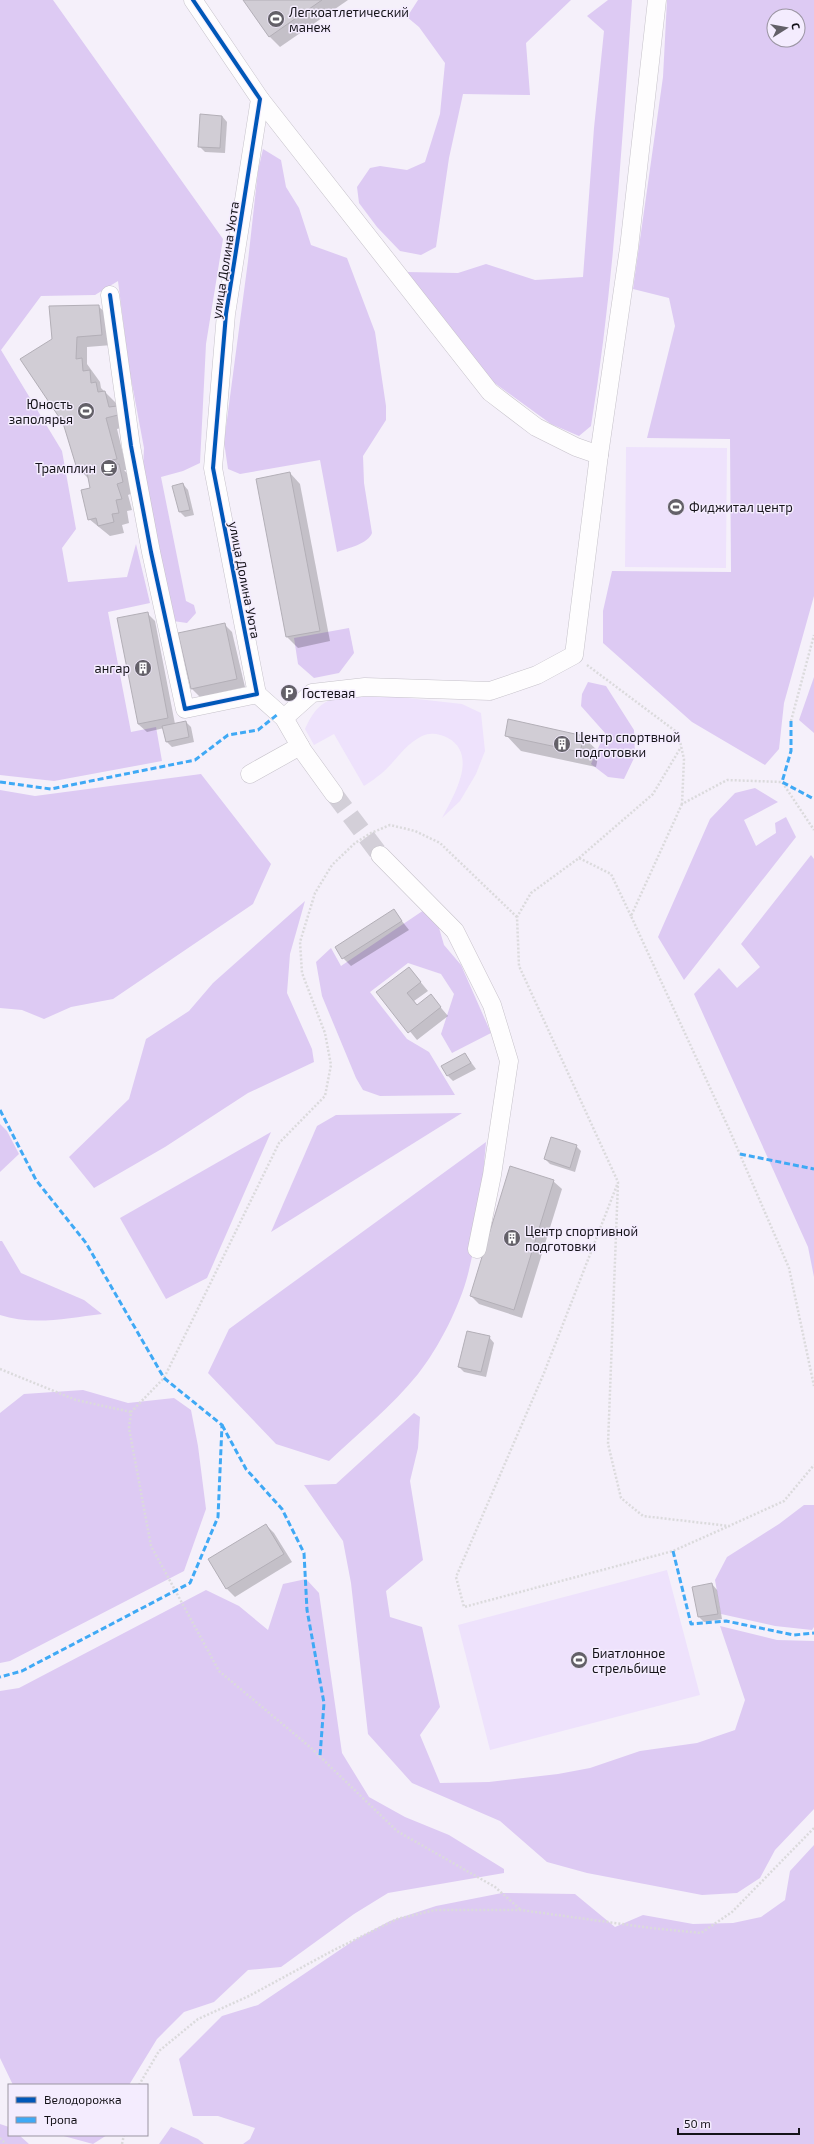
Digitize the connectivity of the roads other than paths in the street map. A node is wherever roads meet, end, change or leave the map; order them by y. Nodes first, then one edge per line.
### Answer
1 (192, 0) edge
2 (657, 0) edge
3 (260, 99) junction
4 (110, 295) dead end
5 (599, 455) junction
6 (257, 694) junction
7 (284, 718) junction
8 (300, 746) junction
9 (250, 774) dead end
10 (334, 794) tunnel mouth
11 (380, 855) tunnel mouth
12 (478, 1249) dead end

1 - 3 street
2 - 5 street
3 - 5 street
3 - 6 street, улица Долина Уюта
4 - 6 street
5 - 7 street
6 - 7 street
7 - 8 street
8 - 9 street
8 - 10 street
11 - 12 street

